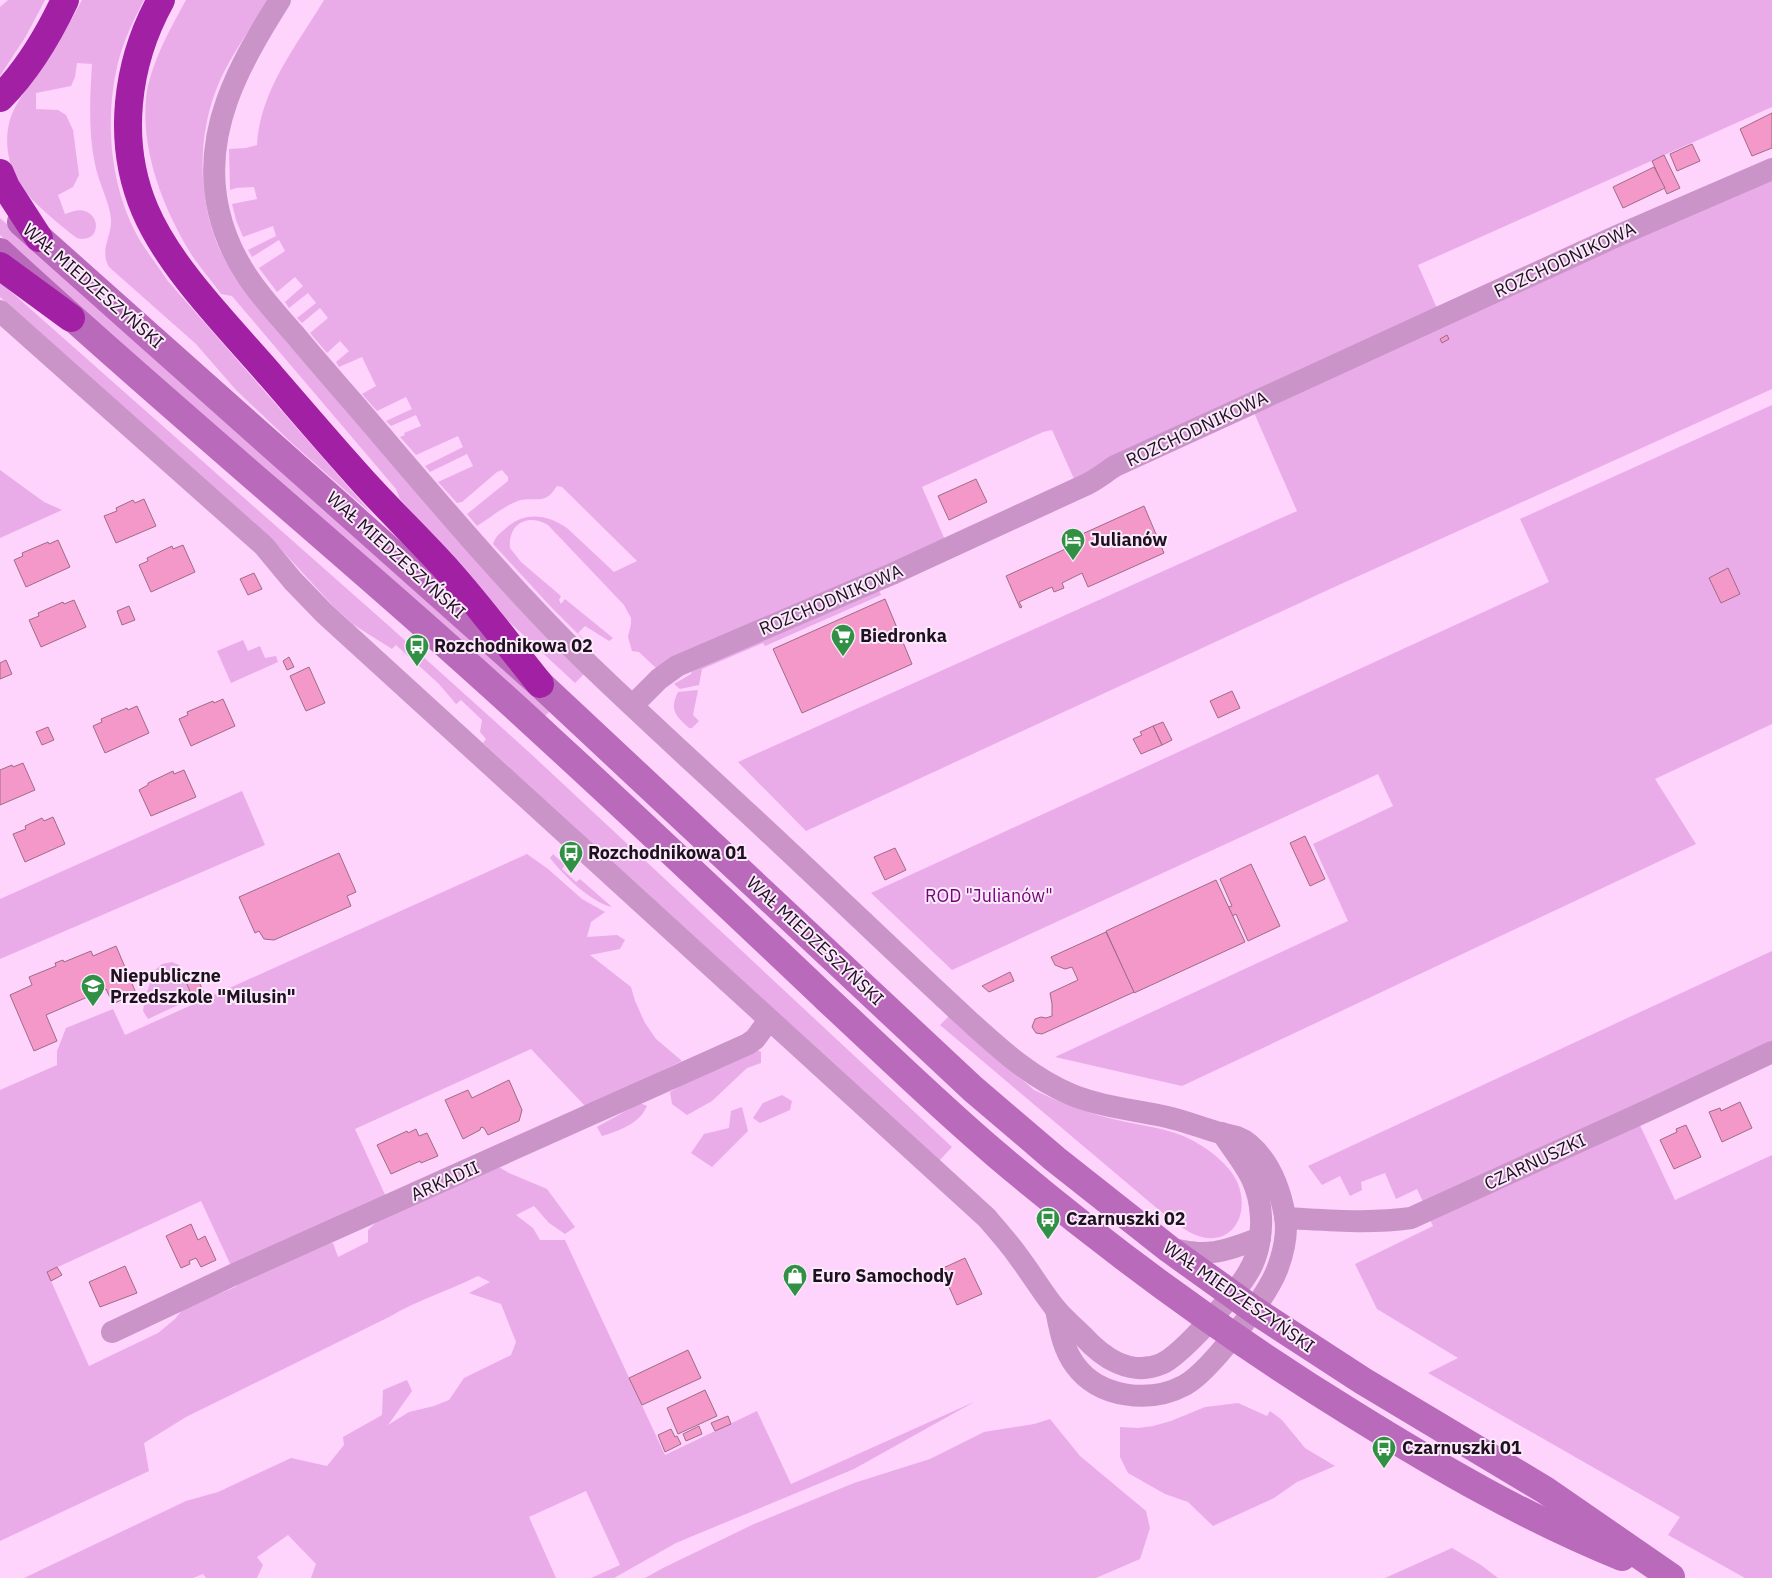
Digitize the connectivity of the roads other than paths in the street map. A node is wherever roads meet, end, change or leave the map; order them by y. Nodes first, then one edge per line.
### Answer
1 (65, 0) edge
2 (161, 0) edge
3 (280, 0) edge
4 (3, 100) edge
5 (1772, 169) edge
6 (0, 173) edge
7 (0, 203) edge
8 (39, 238) junction
9 (0, 252) edge
10 (0, 266) edge
11 (0, 311) edge
12 (72, 318) junction
13 (540, 684) junction
14 (633, 705) junction
15 (769, 1020) junction
16 (1772, 1052) edge
17 (1222, 1133) junction
18 (1285, 1218) junction
19 (1260, 1238) junction
20 (1169, 1249) junction
21 (1232, 1294) junction
22 (1056, 1310) junction
23 (1254, 1310) junction
24 (1210, 1320) junction
25 (112, 1332) dead end
26 (1232, 1336) junction
27 (1672, 1577) edge

1 - 4 highway
2 - 13 highway
3 - 14 street
5 - 14 street, ROZCHODNIKOWA
6 - 8 highway
7 - 8 main road, WAŁ MIEDZESZYŃSKI
8 - 13 main road, WAŁ MIEDZESZYŃSKI
9 - 12 main road, WAŁ MIEDZESZYŃSKI
10 - 12 highway
11 - 15 street
12 - 24 main road, WAŁ MIEDZESZYŃSKI
13 - 20 main road, WAŁ MIEDZESZYŃSKI
14 - 17 street
15 - 22 street
15 - 25 street, ARKADII
16 - 18 street, CZARNUSZKI
17 - 18 street
17 - 19 street
18 - 23 street
19 - 20 street
19 - 21 street
20 - 21 main road, WAŁ MIEDZESZYŃSKI
21 - 23 main road, WAŁ MIEDZESZYŃSKI
21 - 24 street
22 - 24 street
22 - 26 street
23 - 26 street
23 - 27 main road, WAŁ MIEDZESZYŃSKI
24 - 26 main road, WAŁ MIEDZESZYŃSKI
26 - 27 main road, WAŁ MIEDZESZYŃSKI

